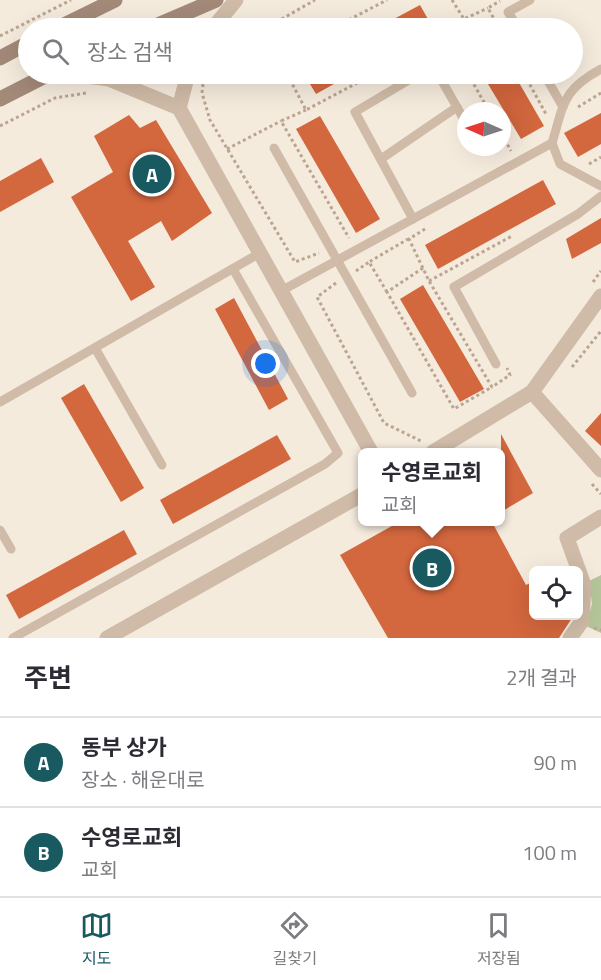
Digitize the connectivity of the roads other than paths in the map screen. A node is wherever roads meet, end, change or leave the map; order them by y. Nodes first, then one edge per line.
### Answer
1 (115, 0) edge
2 (216, 0) edge
3 (236, 0) edge
4 (530, 0) edge
5 (78, 18) edge
6 (174, 18) edge
7 (221, 18) edge
8 (512, 18) edge
9 (18, 48) edge
10 (0, 58) edge
11 (601, 69) edge
12 (583, 79) edge
13 (30, 84) edge
14 (121, 84) edge
15 (185, 84) edge
16 (402, 84) edge
17 (444, 84) edge
18 (550, 84) edge
19 (576, 84) edge
20 (0, 99) edge
21 (457, 106) joint
22 (563, 107) dead end
23 (179, 108) junction
24 (552, 143) junction
25 (274, 148) dead end
26 (381, 159) junction
27 (601, 186) edge
28 (601, 196) edge
29 (413, 219) junction
30 (260, 253) junction
31 (337, 260) junction
32 (233, 269) junction
33 (281, 291) junction
34 (594, 293) edge
35 (95, 348) junction
36 (500, 364) road end
37 (532, 392) junction
38 (412, 393) dead end
39 (0, 402) edge
40 (368, 448) edge
41 (429, 448) edge
42 (162, 465) dead end
43 (601, 470) edge
44 (358, 497) edge
45 (601, 517) edge
46 (0, 530) edge
47 (11, 549) dead end
48 (13, 638) edge
49 (106, 638) edge
50 (570, 638) edge

1 - 5 main road
2 - 6 main road
3 - 7 street
4 - 8 lane
9 - 10 main road
11 - 12 lane
13 - 20 main road
14 - 23 street
15 - 23 street
16 - 26 lane
17 - 21 lane
18 - 22 lane
19 - 24 lane
21 - 26 lane
23 - 30 street
24 - 27 lane
24 - 29 lane
25 - 31 lane
26 - 29 lane
28 - 36 lane
29 - 31 lane
30 - 32 lane
30 - 33 street
31 - 33 lane
31 - 38 lane
32 - 35 lane
32 - 48 lane
33 - 40 street
34 - 37 street
35 - 39 lane
35 - 42 lane
37 - 41 street
37 - 43 street
44 - 49 street
45 - 50 street
46 - 47 lane

